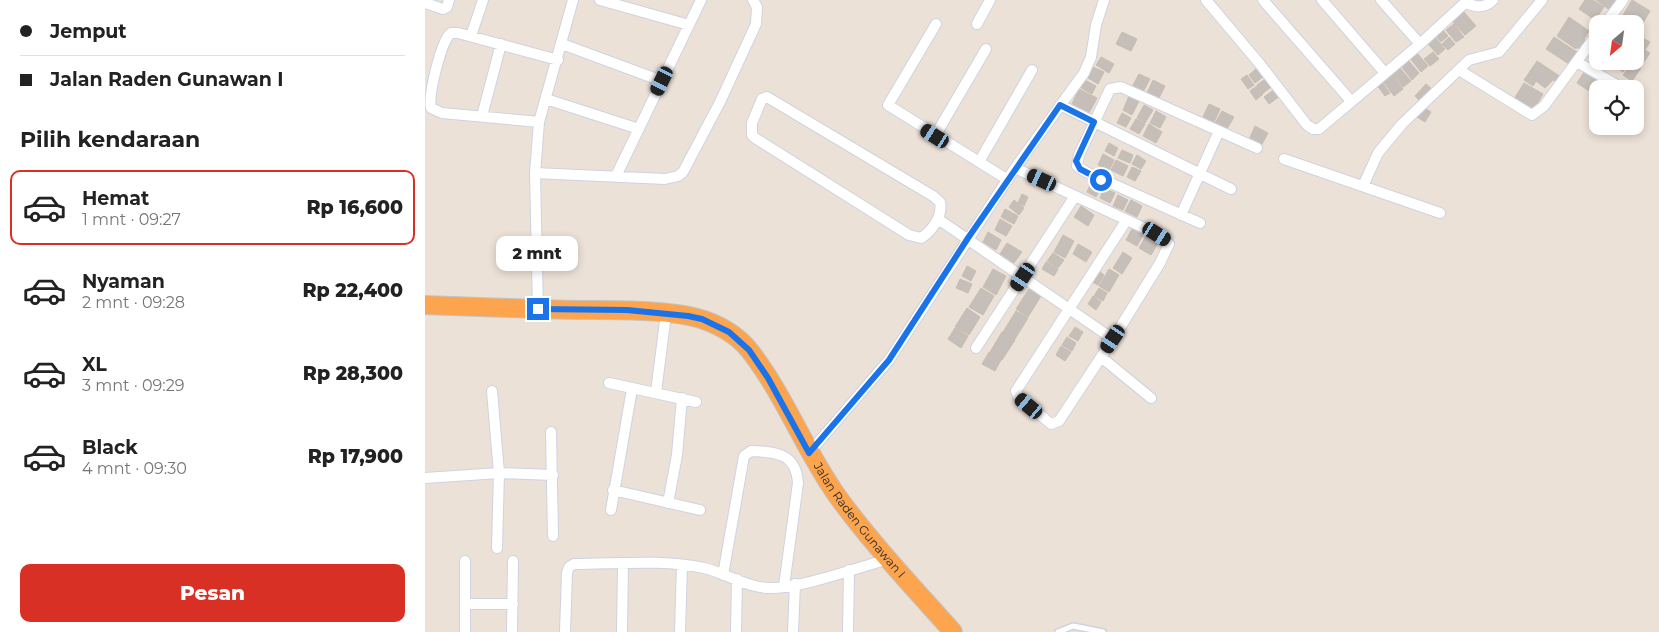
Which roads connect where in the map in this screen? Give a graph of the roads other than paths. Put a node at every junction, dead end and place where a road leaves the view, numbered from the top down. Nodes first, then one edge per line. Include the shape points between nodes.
1 (449, 0) edge
2 (483, 0) edge
3 (573, 0) edge
4 (600, 0) edge
5 (701, 0) edge
6 (753, 0) edge
7 (991, 0) edge
8 (1104, 0) edge
9 (1206, 0) edge
10 (1263, 0) edge
11 (1322, 0) edge
12 (1381, 0) edge
13 (1493, 0) edge
14 (1542, 0) edge
15 (1623, 0) edge
16 (1467, 2) edge
17 (425, 3) edge
18 (1612, 15) edge
19 (936, 24) dead end
20 (977, 24) dead end
21 (689, 25) junction
22 (471, 36) junction
23 (501, 44) junction
24 (562, 44) junction
25 (1420, 44) junction
26 (1589, 45) edge
27 (985, 49) dead end
28 (558, 60) junction
29 (1577, 62) junction
30 (1032, 70) dead end
31 (1459, 70) junction
32 (1385, 73) junction
33 (1608, 80) edge
34 (662, 81) junction
35 (546, 99) junction
36 (1351, 101) junction
37 (1060, 105) junction
38 (482, 116) junction
39 (539, 122) junction
40 (1094, 122) junction
41 (639, 129) junction
42 (1219, 131) junction
43 (935, 136) junction
44 (1257, 148) dead end
45 (1284, 159) dead end
46 (979, 162) junction
47 (1015, 168) junction
48 (535, 173) junction
49 (1200, 173) junction
50 (616, 176) junction
51 (1008, 180) junction
52 (1363, 186) junction
53 (1231, 189) dead end
54 (1075, 196) junction
55 (1440, 213) dead end
56 (1181, 215) junction
57 (937, 219) junction
58 (1126, 221) junction
59 (1200, 223) dead end
60 (968, 238) junction
61 (1023, 277) junction
62 (425, 305) edge
63 (538, 309) junction
64 (1071, 310) junction
65 (666, 314) junction
66 (1113, 339) junction
67 (976, 348) dead end
68 (1101, 357) junction
69 (609, 384) dead end
70 (632, 388) junction
71 (493, 391) dead end
72 (656, 392) junction
73 (682, 398) junction
74 (1151, 398) dead end
75 (696, 402) dead end
76 (551, 432) dead end
77 (809, 453) junction
78 (499, 473) junction
79 (553, 475) junction
80 (425, 478) edge
81 (613, 490) junction
82 (668, 503) junction
83 (611, 510) dead end
84 (700, 510) dead end
85 (553, 536) dead end
86 (497, 548) dead end
87 (889, 559) junction
88 (465, 561) dead end
89 (513, 561) dead end
90 (623, 564) junction
91 (682, 565) junction
92 (849, 570) junction
93 (723, 575) junction
94 (737, 579) junction
95 (795, 584) junction
96 (784, 586) junction
97 (465, 604) junction
98 (513, 604) junction
99 (465, 632) edge
100 (512, 632) edge
101 (565, 632) edge
102 (622, 632) edge
103 (680, 632) edge
104 (736, 632) edge
105 (793, 632) edge
106 (848, 632) edge
107 (953, 632) edge
108 (1058, 632) edge
109 (1103, 632) edge

1 - 17 street via 443,9
2 - 22 street
3 - 24 street
4 - 21 street
5 - 21 street
6 - 50 street via 757,7 756,24 683,172 665,179
7 - 20 street
8 - 37 street via 1088,65
9 - 36 street via 1313,129 1323,127
10 - 36 street
11 - 32 street
12 - 25 street
13 - 16 street via 1476,7
14 - 31 street via 1499,52 1473,58
15 - 18 street
16 - 25 street
19 - 43 street via 889,105
21 - 34 street
22 - 23 street
22 - 38 street via 451,33 446,39 430,102 435,111
23 - 28 street
23 - 38 street
24 - 28 street
24 - 34 street
25 - 32 street
26 - 29 street
27 - 43 street
28 - 35 street
29 - 31 street via 1544,106 1532,116
29 - 33 street
30 - 46 street
31 - 52 street via 1401,124 1378,153
32 - 36 street
34 - 41 street
35 - 39 street
35 - 41 street
37 - 40 street
37 - 47 street
38 - 39 street
39 - 48 street
40 - 42 street via 1108,92 1115,86
40 - 49 street
40 - 56 street via 1076,161 1080,169
41 - 50 street
42 - 44 street
42 - 49 street
43 - 46 street
45 - 52 street
46 - 51 street
47 - 51 street
47 - 54 street
48 - 50 street
48 - 63 street
49 - 53 street
49 - 56 street
51 - 60 street
52 - 55 street
54 - 58 street
54 - 61 street
56 - 59 street
57 - 57 street via 941,206 933,196 767,97 762,99 750,129 755,138 915,238 927,234
57 - 60 street
58 - 64 street
58 - 66 street via 1157,234 1169,244
60 - 61 street
60 - 77 street via 875,377
61 - 64 street
61 - 67 street
62 - 63 highway, Jalan Raden Gunawan I
63 - 65 highway, Jalan Raden Gunawan I
64 - 66 street
64 - 68 street via 1017,394 1051,424 1056,424
65 - 72 street
65 - 77 highway, Jalan Raden Gunawan I via 688,316 715,325 729,332 749,350
66 - 68 street
68 - 74 street
69 - 70 street
70 - 72 street
70 - 81 street
71 - 78 street
72 - 73 street
73 - 75 street
73 - 82 street via 677,455
76 - 79 street
77 - 87 highway, Jalan Raden Gunawan I via 837,496
78 - 79 street
78 - 80 street
78 - 86 street
79 - 85 street
81 - 82 street
81 - 83 street
82 - 84 street
87 - 92 street
87 - 107 highway, Jalan Raden Gunawan I
88 - 97 street
89 - 98 street
90 - 91 street
90 - 101 street via 574,564 569,567
90 - 102 street
91 - 93 street via 705,568
91 - 103 street
92 - 95 street
92 - 106 street
93 - 94 street
93 - 96 street via 744,456 751,451 781,455 789,458 795,466 798,483
94 - 96 street via 763,587
94 - 104 street
95 - 96 street
95 - 105 street
97 - 98 street
97 - 99 street
98 - 100 street
108 - 109 lane via 1073,626

